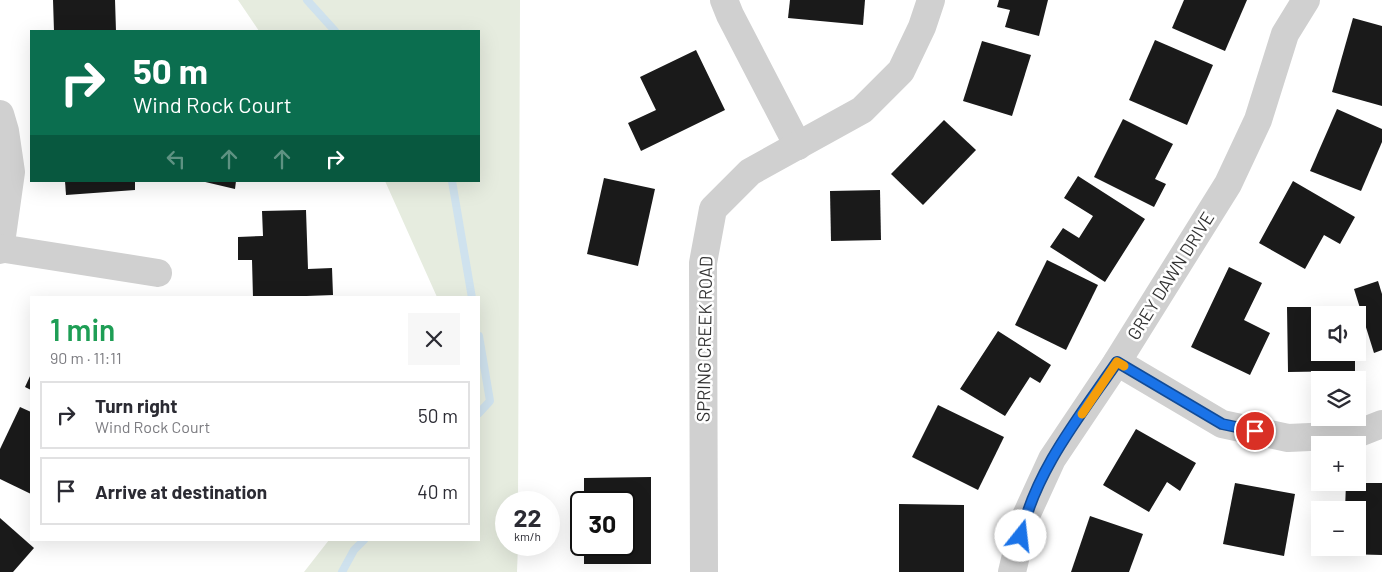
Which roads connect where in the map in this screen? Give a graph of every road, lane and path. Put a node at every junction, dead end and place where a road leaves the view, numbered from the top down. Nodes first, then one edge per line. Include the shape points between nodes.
1 (724, 0) edge
2 (931, 0) edge
3 (1306, 0) edge
4 (0, 114) edge
5 (798, 146) junction
6 (0, 249) edge
7 (158, 273) dead end
8 (1117, 362) junction
9 (1382, 424) edge
10 (704, 572) edge
11 (1012, 572) edge

1 - 5 street
2 - 5 street, SPRING CREEK ROAD via 901,71 862,110
3 - 8 street, GREY DAWN DRIVE via 1286,34 1258,120 1228,184
4 - 6 street via 11,172
5 - 10 street, SPRING CREEK ROAD via 750,172 714,209 703,263
6 - 7 street
8 - 9 street via 1222,424 1288,438 1354,435
8 - 11 street, GREY DAWN DRIVE via 1052,459 1025,518

